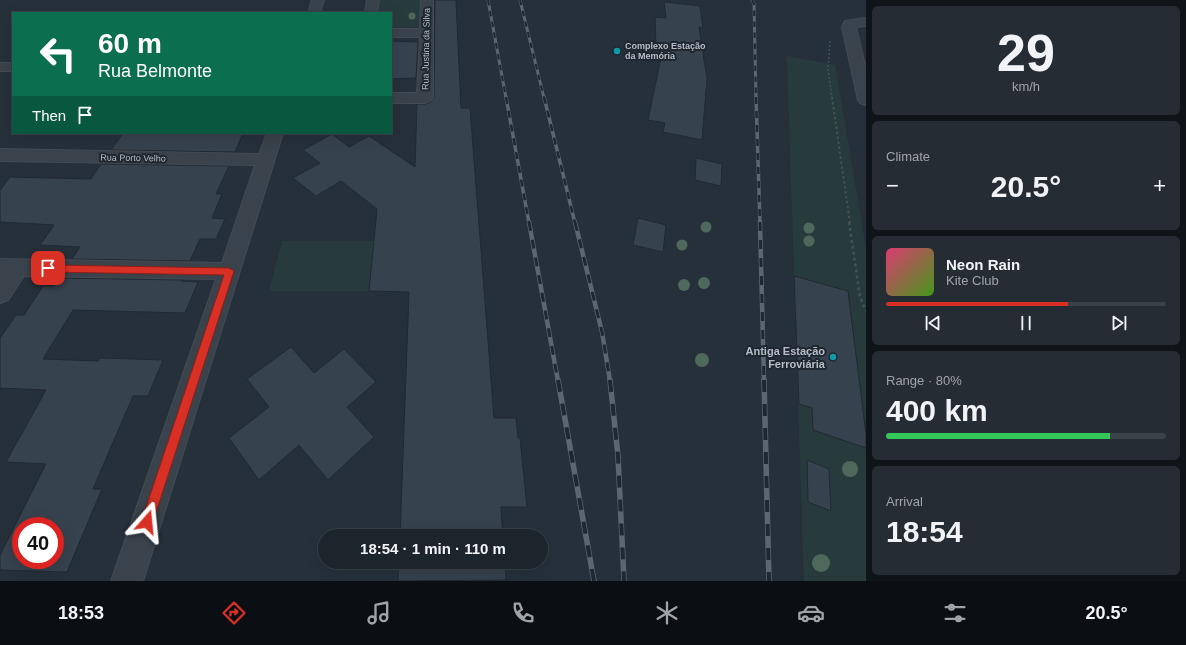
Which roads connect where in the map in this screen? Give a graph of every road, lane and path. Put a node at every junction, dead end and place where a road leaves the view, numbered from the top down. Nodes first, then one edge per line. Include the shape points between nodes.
1 (318, 0) edge
2 (373, 0) edge
3 (427, 0) edge
4 (314, 12) edge
5 (371, 12) edge
6 (866, 22) edge
7 (850, 24) junction
8 (392, 33) edge
9 (426, 33) junction
10 (0, 67) edge
11 (12, 67) edge
12 (392, 98) edge
13 (866, 100) edge
14 (275, 134) edge
15 (0, 155) edge
16 (266, 160) junction
17 (9, 267) edge
18 (229, 271) junction
19 (0, 294) edge
20 (866, 311) edge
21 (127, 581) edge

1 - 4 street
2 - 5 street
3 - 9 street, Rua Justina da Silva
6 - 7 street
7 - 13 street
7 - 20 path via 830,26 828,69 860,297
8 - 9 street
9 - 12 street, Rua Justina da Silva via 425,98
10 - 11 street
14 - 16 street
15 - 16 street, Rua Porto Velho
16 - 18 street
17 - 18 street
17 - 19 street
18 - 21 street

